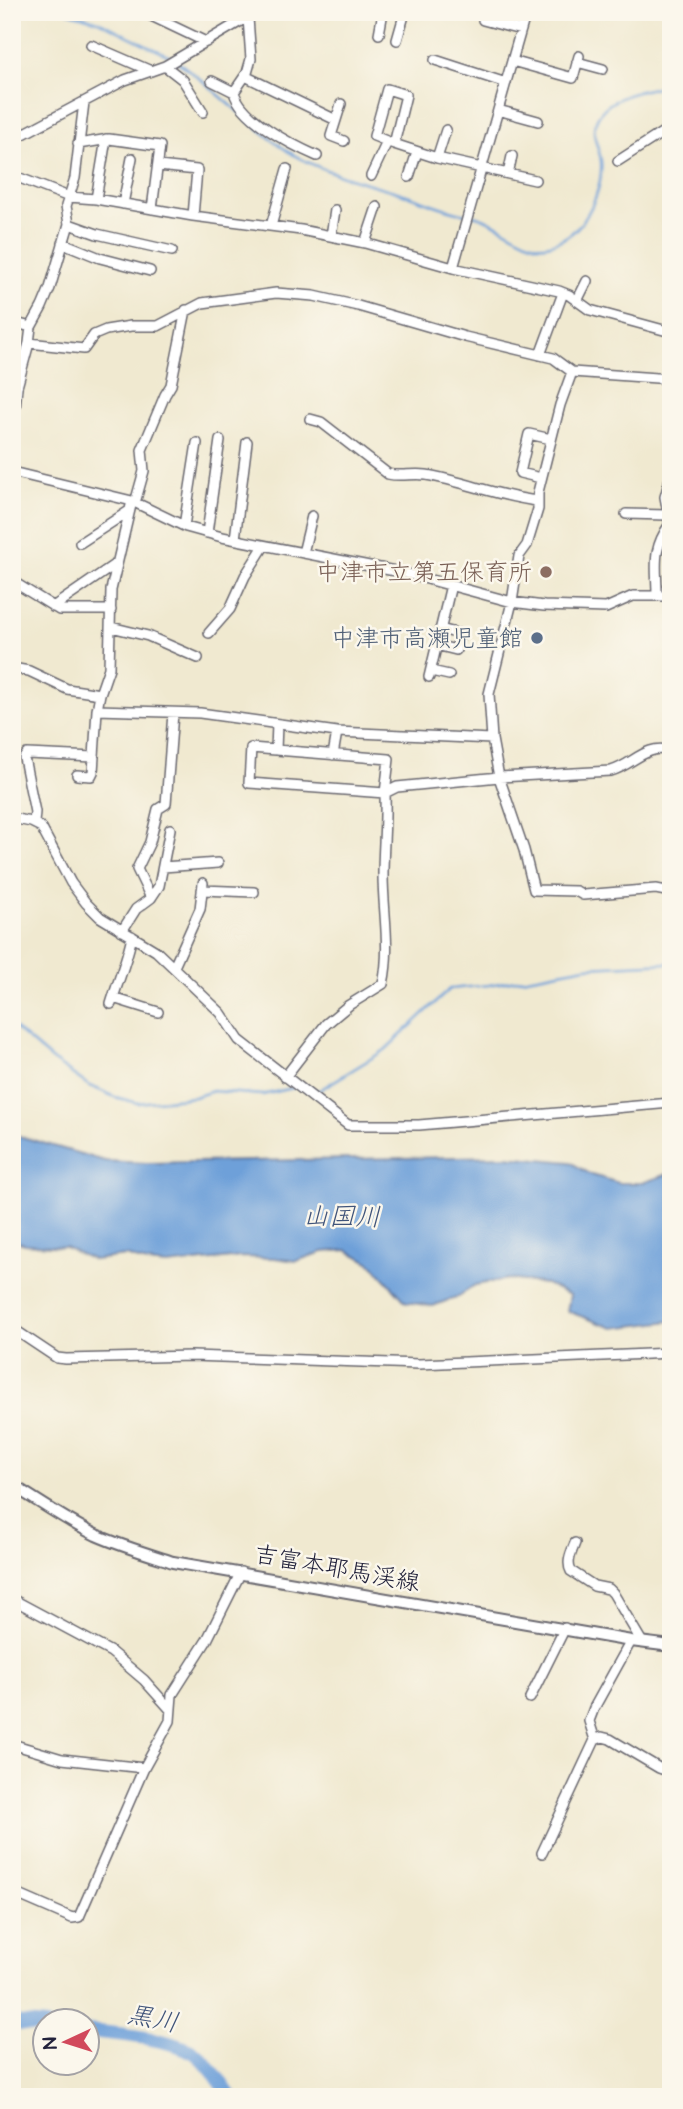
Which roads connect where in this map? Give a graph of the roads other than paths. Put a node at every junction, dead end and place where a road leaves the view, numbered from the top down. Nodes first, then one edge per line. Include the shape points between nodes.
1 (143, 12) edge
2 (383, 12) edge
3 (405, 12) edge
4 (526, 12) edge
5 (251, 14) edge
6 (483, 20) dead end
7 (521, 30) junction
8 (379, 34) dead end
9 (397, 40) dead end
10 (206, 42) junction
11 (91, 45) dead end
12 (435, 60) dead end
13 (512, 61) junction
14 (165, 66) junction
15 (603, 69) dead end
16 (151, 71) junction
17 (245, 76) junction
18 (212, 81) dead end
19 (506, 83) junction
20 (234, 92) junction
21 (84, 102) junction
22 (341, 104) dead end
23 (498, 110) junction
24 (203, 112) dead end
25 (336, 120) junction
26 (538, 121) dead end
27 (671, 127) edge
28 (446, 130) dead end
29 (106, 139) junction
30 (12, 140) edge
31 (344, 141) dead end
32 (391, 143) junction
33 (78, 144) junction
34 (417, 152) junction
35 (317, 156) dead end
36 (512, 156) dead end
37 (132, 158) dead end
38 (438, 159) junction
39 (618, 161) dead end
40 (158, 166) junction
41 (482, 168) junction
42 (287, 169) dead end
43 (508, 174) junction
44 (12, 175) edge
45 (371, 176) dead end
46 (409, 177) dead end
47 (535, 180) dead end
48 (69, 197) junction
49 (96, 199) junction
50 (123, 204) junction
51 (377, 207) dead end
52 (152, 209) junction
53 (335, 210) dead end
54 (194, 216) junction
55 (69, 224) junction
56 (271, 226) junction
57 (331, 236) junction
58 (63, 243) junction
59 (365, 243) junction
60 (172, 251) dead end
61 (453, 268) junction
62 (150, 271) dead end
63 (587, 281) dead end
64 (563, 293) junction
65 (577, 301) junction
66 (187, 310) junction
67 (12, 322) edge
68 (31, 327) junction
69 (671, 332) edge
70 (29, 343) junction
71 (540, 355) junction
72 (572, 372) junction
73 (671, 379) edge
74 (14, 398) edge
75 (310, 419) dead end
76 (551, 439) junction
77 (220, 440) dead end
78 (247, 442) dead end
79 (12, 443) edge
80 (198, 443) dead end
81 (13, 474) edge
82 (671, 475) edge
83 (541, 478) junction
84 (538, 501) junction
85 (134, 502) junction
86 (129, 511) junction
87 (626, 514) dead end
88 (667, 515) junction
89 (312, 516) dead end
90 (184, 526) junction
91 (669, 526) edge
92 (207, 533) junction
93 (235, 539) junction
94 (80, 543) dead end
95 (264, 546) junction
96 (303, 553) junction
97 (117, 563) junction
98 (12, 581) edge
99 (451, 585) junction
100 (657, 596) junction
101 (671, 596) edge
102 (512, 602) junction
103 (54, 607) junction
104 (111, 610) junction
105 (111, 627) junction
106 (440, 629) junction
107 (209, 634) dead end
108 (436, 645) junction
109 (198, 658) dead end
110 (12, 668) edge
111 (449, 675) dead end
112 (100, 694) junction
113 (97, 709) junction
114 (173, 713) junction
115 (277, 724) junction
116 (337, 732) junction
117 (492, 739) junction
118 (276, 750) junction
119 (671, 751) edge
120 (333, 755) junction
121 (94, 757) junction
122 (77, 775) dead end
123 (499, 777) junction
124 (385, 793) junction
125 (12, 818) edge
126 (34, 823) junction
127 (170, 830) dead end
128 (218, 863) dead end
129 (163, 867) junction
130 (254, 892) dead end
131 (671, 892) edge
132 (151, 898) junction
133 (122, 931) junction
134 (132, 936) junction
135 (174, 967) junction
136 (158, 1012) dead end
137 (285, 1077) junction
138 (671, 1103) edge
139 (12, 1328) edge
140 (671, 1353) edge
141 (12, 1485) edge
142 (575, 1543) dead end
143 (241, 1573) junction
144 (12, 1599) edge
145 (565, 1628) junction
146 (637, 1642) junction
147 (671, 1646) edge
148 (530, 1698) dead end
149 (170, 1709) junction
150 (595, 1740) junction
151 (12, 1744) edge
152 (671, 1756) edge
153 (144, 1768) junction
154 (668, 1771) edge
155 (542, 1853) dead end
156 (12, 1892) edge

1 - 10 street
2 - 8 street
3 - 9 street
4 - 7 street
5 - 10 street
5 - 17 street via 251,59
6 - 7 street
7 - 13 street
10 - 14 street
11 - 16 street
12 - 19 street
13 - 15 street via 573,78 578,59
13 - 19 street
14 - 16 street
14 - 24 street via 183,80
16 - 21 street
17 - 20 street
17 - 25 street
18 - 20 street
19 - 23 street
20 - 35 street via 258,122
21 - 30 street
21 - 33 street
22 - 25 street
23 - 26 street
23 - 41 street
25 - 31 street via 331,136
27 - 39 street
28 - 38 street
29 - 33 street
29 - 40 street via 160,146
29 - 49 street
32 - 32 street via 374,136 387,89 406,95
32 - 34 street
32 - 45 street
33 - 48 street
34 - 38 street
34 - 46 street
36 - 43 street
37 - 50 street
38 - 41 street
40 - 52 street
40 - 54 street via 197,170
41 - 43 street
41 - 61 street
42 - 56 street
43 - 47 street
44 - 48 street
48 - 49 street
48 - 55 street
49 - 50 street
50 - 52 street
51 - 59 street
52 - 54 street
53 - 57 street
54 - 56 street
55 - 58 street
55 - 60 street
56 - 57 street
57 - 59 street
58 - 62 street
58 - 68 street via 50,288
59 - 61 street
61 - 64 street
63 - 65 street
64 - 65 street
64 - 71 street
65 - 69 street via 590,310
66 - 70 street via 158,326 106,330 94,335 84,349
66 - 71 street via 244,296 314,296
66 - 85 street via 171,385 142,450 144,471
67 - 68 street
68 - 70 street
70 - 74 street
71 - 72 street
72 - 73 street
72 - 76 street
74 - 79 street
75 - 84 street via 321,422 388,474 424,475
76 - 83 street
76 - 83 street via 529,434 520,473
77 - 92 street
78 - 93 street
80 - 90 street
81 - 85 street
82 - 88 street via 664,496
83 - 84 street
84 - 102 street via 527,545 519,556
85 - 86 street
85 - 90 street
86 - 94 street
86 - 97 street
87 - 88 street
88 - 91 street
89 - 96 street
90 - 92 street
91 - 100 street via 656,550
92 - 93 street
93 - 95 street
95 - 96 street
95 - 107 street via 230,609
96 - 99 street
97 - 103 street
97 - 104 street
98 - 103 street
99 - 102 street
99 - 106 street
100 - 101 street
100 - 102 street via 633,596 606,608
102 - 117 street via 489,694
103 - 104 street
104 - 105 street
105 - 109 street via 148,636
105 - 112 street via 109,668
106 - 108 street
106 - 108 street via 460,634 456,650
108 - 111 street via 430,674
110 - 112 street via 67,689
112 - 113 street
113 - 114 street
113 - 121 street
114 - 115 street
114 - 132 street via 166,804 159,809 137,869
115 - 116 street
115 - 118 street
116 - 117 street
116 - 120 street
117 - 123 street
118 - 120 street
118 - 124 street via 251,748 249,783
119 - 123 street via 652,750 611,771
120 - 124 street via 389,759
121 - 122 street via 91,776
121 - 126 street via 27,754
123 - 124 street via 397,787
123 - 131 street via 534,890 583,895 656,889
124 - 137 street via 383,984 326,1024
125 - 126 street
126 - 133 street via 86,903
127 - 129 street
128 - 129 street
129 - 132 street
130 - 135 street via 202,886 200,909
132 - 133 street via 136,909
133 - 134 street
134 - 135 street
134 - 136 street via 112,1001
135 - 137 street via 221,1013 239,1040
137 - 138 street via 348,1125 363,1127
139 - 140 street via 66,1359 192,1356 419,1364
141 - 143 main road, 吉富本耶馬渓線 via 110,1540 173,1562
142 - 146 street via 569,1567 594,1586 613,1593
143 - 145 main road, 吉富本耶馬渓線
143 - 149 street via 172,1695
144 - 149 street via 111,1652 144,1679
145 - 146 main road, 吉富本耶馬渓線
145 - 148 street
146 - 147 main road, 吉富本耶馬渓線
146 - 150 street via 594,1708 589,1721
149 - 153 street via 170,1721
150 - 154 street via 610,1739
150 - 155 street
151 - 153 street via 62,1759
152 - 154 street
153 - 156 street via 79,1917

